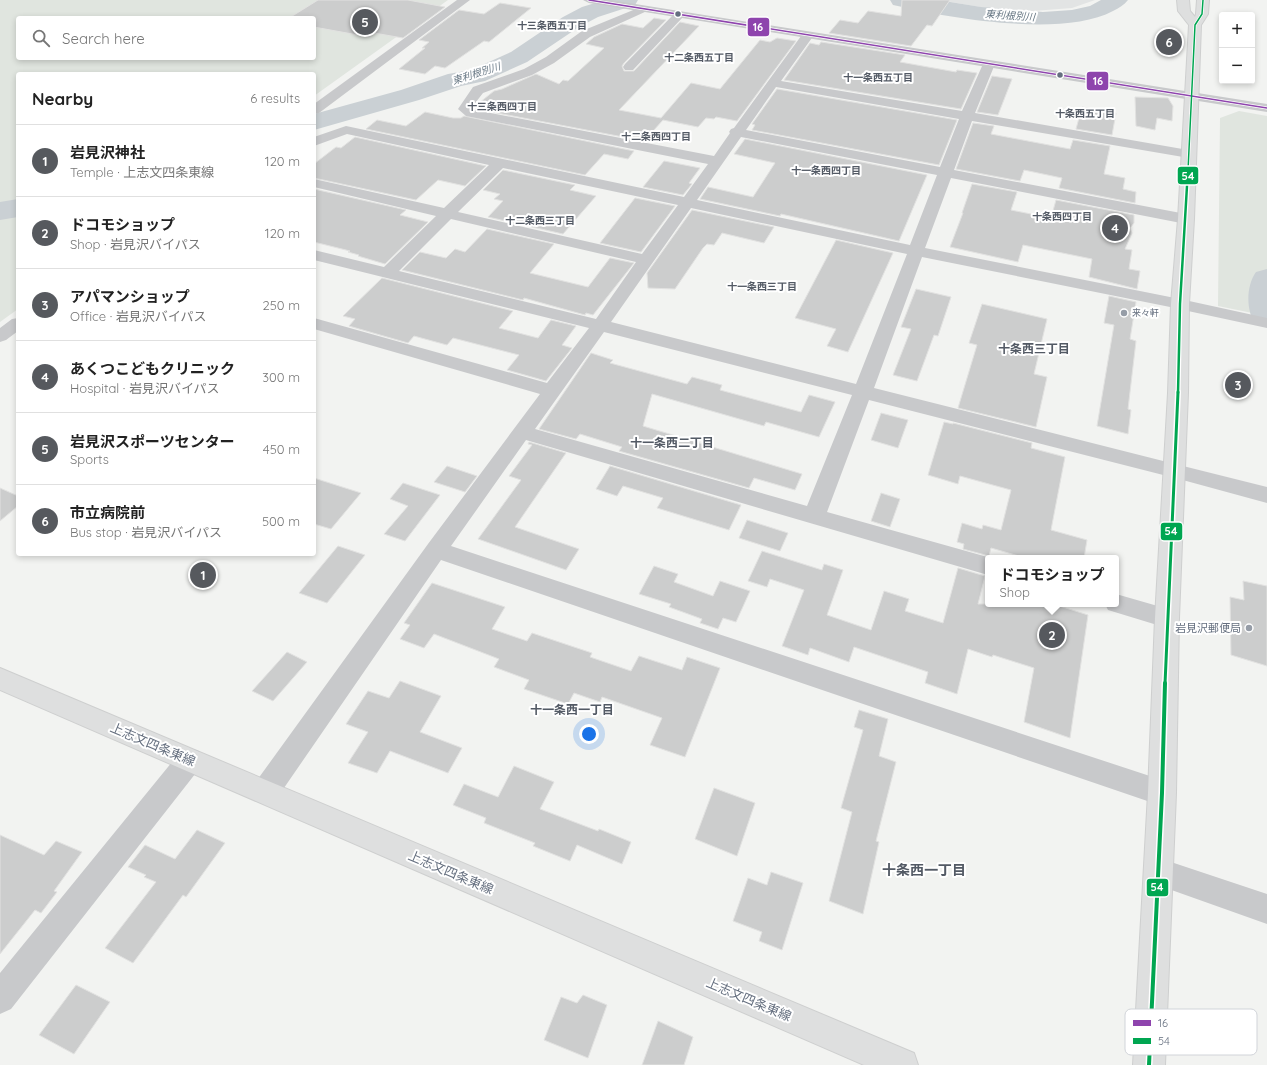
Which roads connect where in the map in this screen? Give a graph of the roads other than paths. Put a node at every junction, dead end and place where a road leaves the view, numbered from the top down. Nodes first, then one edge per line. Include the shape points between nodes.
1 (464, 0) edge
2 (590, 0) edge
3 (1183, 0) edge
4 (1203, 0) edge
5 (640, 8) junction
6 (679, 15) junction
7 (1195, 25) junction
8 (808, 35) junction
9 (989, 64) junction
10 (629, 67) dead end
11 (773, 83) junction
12 (1191, 97) junction
13 (318, 107) edge
14 (1267, 108) edge
15 (967, 116) junction
16 (736, 132) junction
17 (316, 141) edge
18 (1189, 154) junction
19 (716, 161) junction
20 (499, 163) junction
21 (946, 172) junction
22 (316, 183) edge
23 (687, 202) junction
24 (448, 214) junction
25 (1186, 219) junction
26 (915, 251) junction
27 (316, 255) edge
28 (647, 260) junction
29 (387, 273) junction
30 (1180, 304) junction
31 (1267, 323) edge
32 (16, 324) edge
33 (316, 324) edge
34 (600, 325) junction
35 (0, 336) edge
36 (552, 390) junction
37 (863, 391) junction
38 (522, 432) junction
39 (1175, 471) junction
40 (1267, 495) edge
41 (814, 516) junction
42 (436, 550) junction
43 (985, 565) edge
44 (1119, 604) edge
45 (1167, 618) junction
46 (0, 679) edge
47 (190, 760) junction
48 (265, 792) junction
49 (1162, 793) junction
50 (1159, 872) junction
51 (1267, 909) edge
52 (0, 998) edge
53 (1152, 1009) edge
54 (1150, 1055) edge
55 (902, 1065) edge
56 (1149, 1065) edge

1 - 13 street
2 - 5 street
3 - 7 main road via 1184,11
4 - 7 main road via 1202,14
5 - 6 street
5 - 19 street via 586,34 539,66 517,77 478,90 465,109 471,113
6 - 8 street
6 - 10 street
7 - 12 main road
8 - 9 street
8 - 11 street
9 - 12 street
9 - 15 street
11 - 15 street
11 - 16 street
12 - 14 street
12 - 18 main road
15 - 18 street
15 - 21 street
16 - 19 street
16 - 21 street
17 - 20 street via 346,130
18 - 25 main road
19 - 23 street
20 - 23 street
20 - 24 street
21 - 25 street
21 - 26 street
22 - 24 street
23 - 26 street
23 - 28 street
24 - 28 street
24 - 29 street
25 - 30 main road
26 - 30 street
26 - 37 street
27 - 29 street
28 - 34 street
29 - 34 street
30 - 31 street
30 - 39 main road
32 - 35 street
33 - 36 street
34 - 36 street
34 - 37 street
36 - 38 street
37 - 39 street
37 - 41 street
38 - 41 street
38 - 42 street
39 - 40 street
39 - 45 main road
41 - 43 street
42 - 48 street
42 - 49 street
44 - 45 street
45 - 49 main road
46 - 47 main road, 上志文四条東線
47 - 48 main road, 上志文四条東線
47 - 52 street
48 - 55 main road, 上志文四条東線
49 - 50 main road
50 - 51 street
50 - 53 main road
54 - 56 main road

